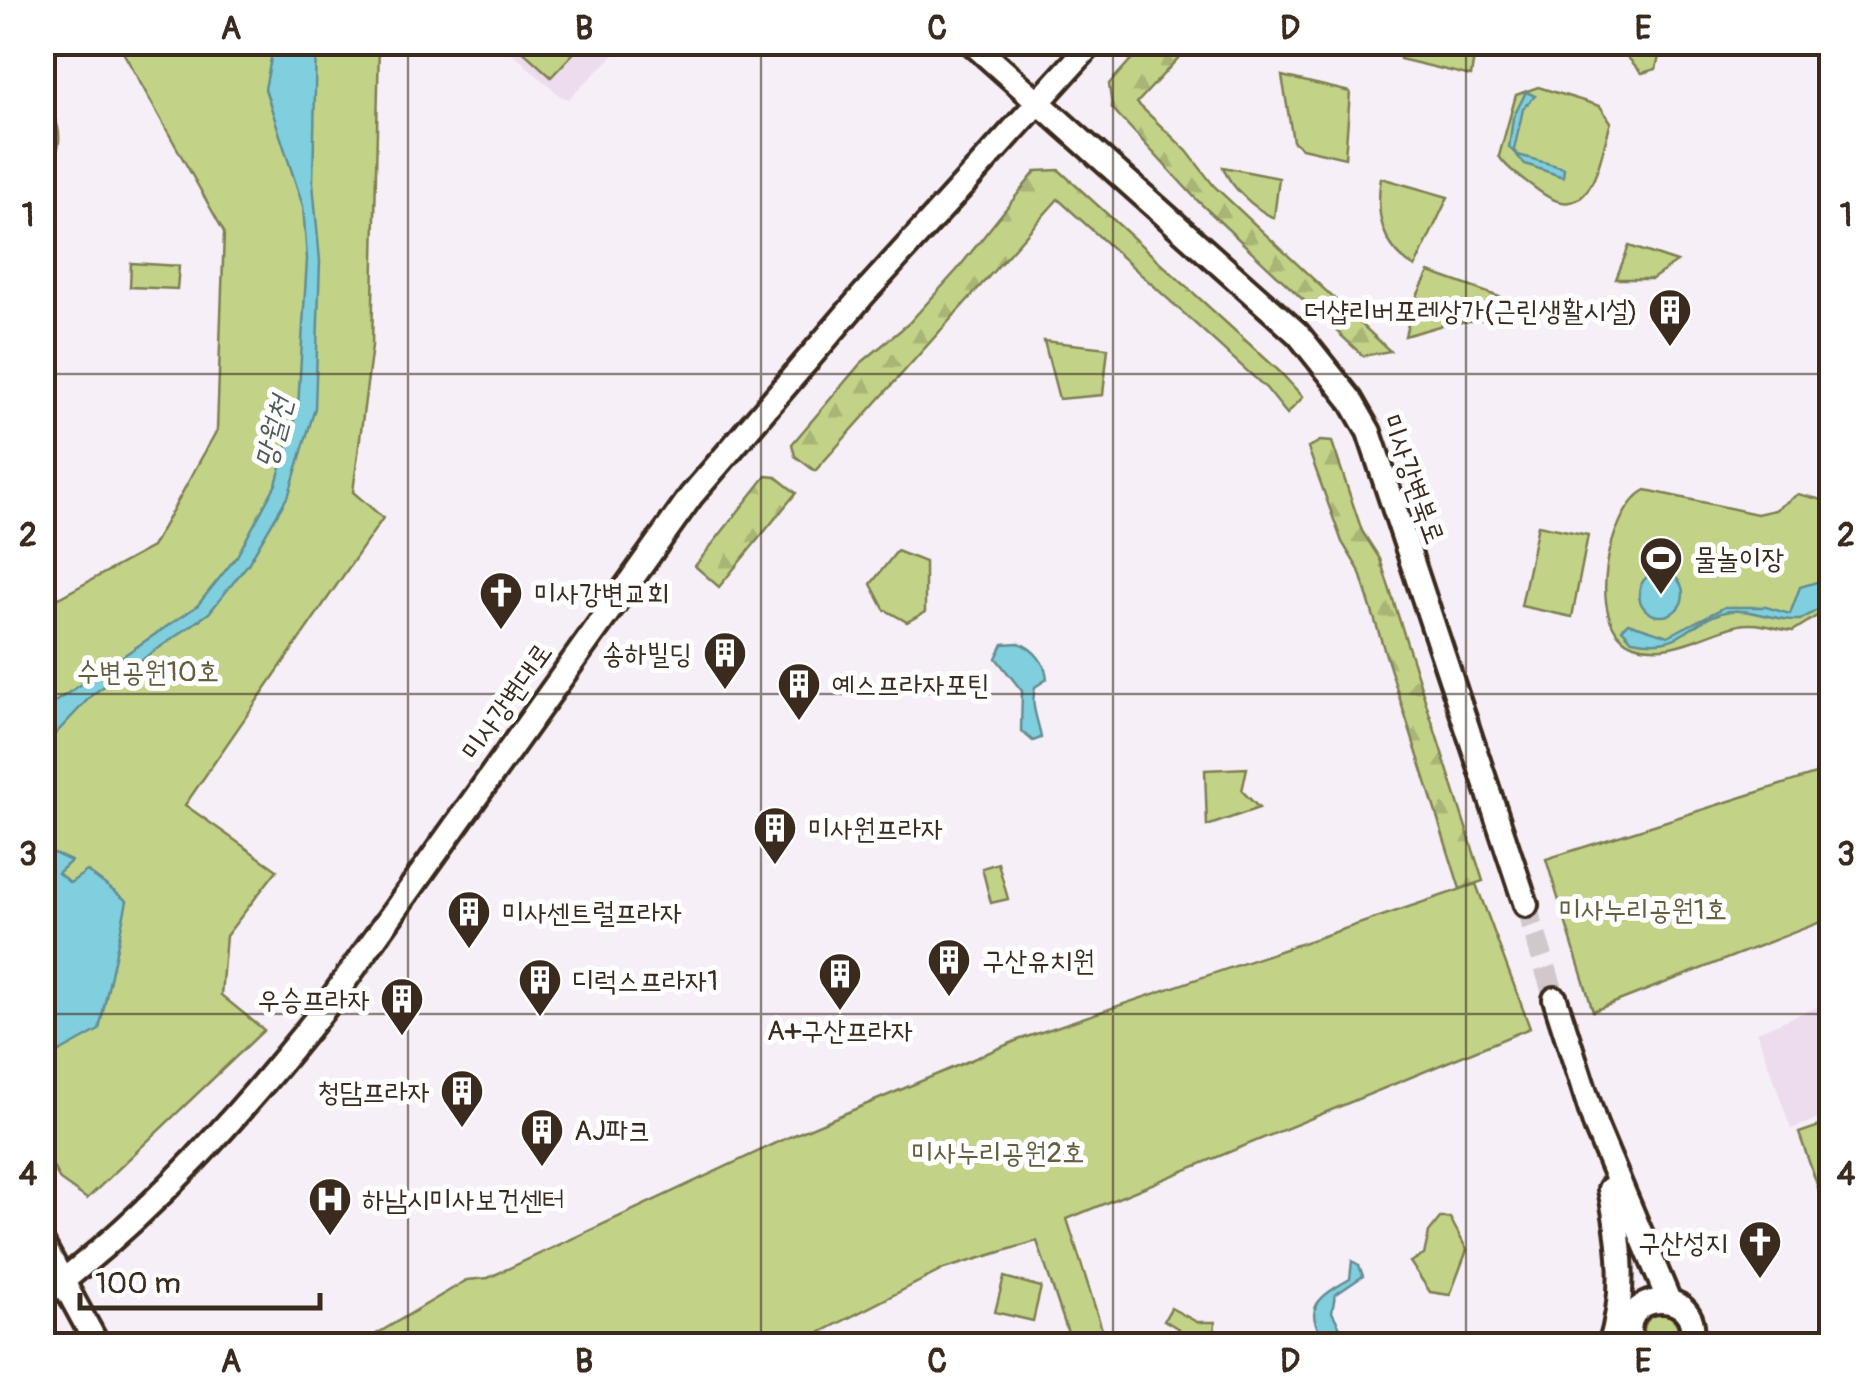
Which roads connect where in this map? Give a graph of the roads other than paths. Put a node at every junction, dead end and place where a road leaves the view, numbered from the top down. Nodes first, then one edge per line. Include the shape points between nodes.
1 (971, 42) edge
2 (1093, 42) edge
3 (1038, 103) junction
4 (1526, 905) tunnel mouth
5 (1554, 999) tunnel mouth
6 (1596, 1127) junction
7 (1621, 1189) junction
8 (42, 1243) edge
9 (64, 1281) junction
10 (42, 1297) edge
11 (1668, 1301) junction
12 (1639, 1308) junction
13 (1691, 1320) junction
14 (1625, 1344) edge
15 (98, 1346) edge
16 (1689, 1346) edge
17 (1712, 1346) edge

1 - 3 main road, 미사강변북로
2 - 3 main road, 미사강변대로
3 - 4 main road, 미사강변북로 via 1298,334 1358,410
3 - 9 main road, 미사강변대로 via 691,496 266,1083 144,1213
5 - 6 main road
6 - 7 main road
6 - 14 main road via 1621,1253 1617,1320
7 - 11 main road
7 - 12 main road
8 - 9 main road
9 - 10 main road, 미사강변대로
9 - 15 main road
11 - 12 main road
11 - 13 main road
12 - 14 main road
13 - 16 main road
13 - 17 main road

